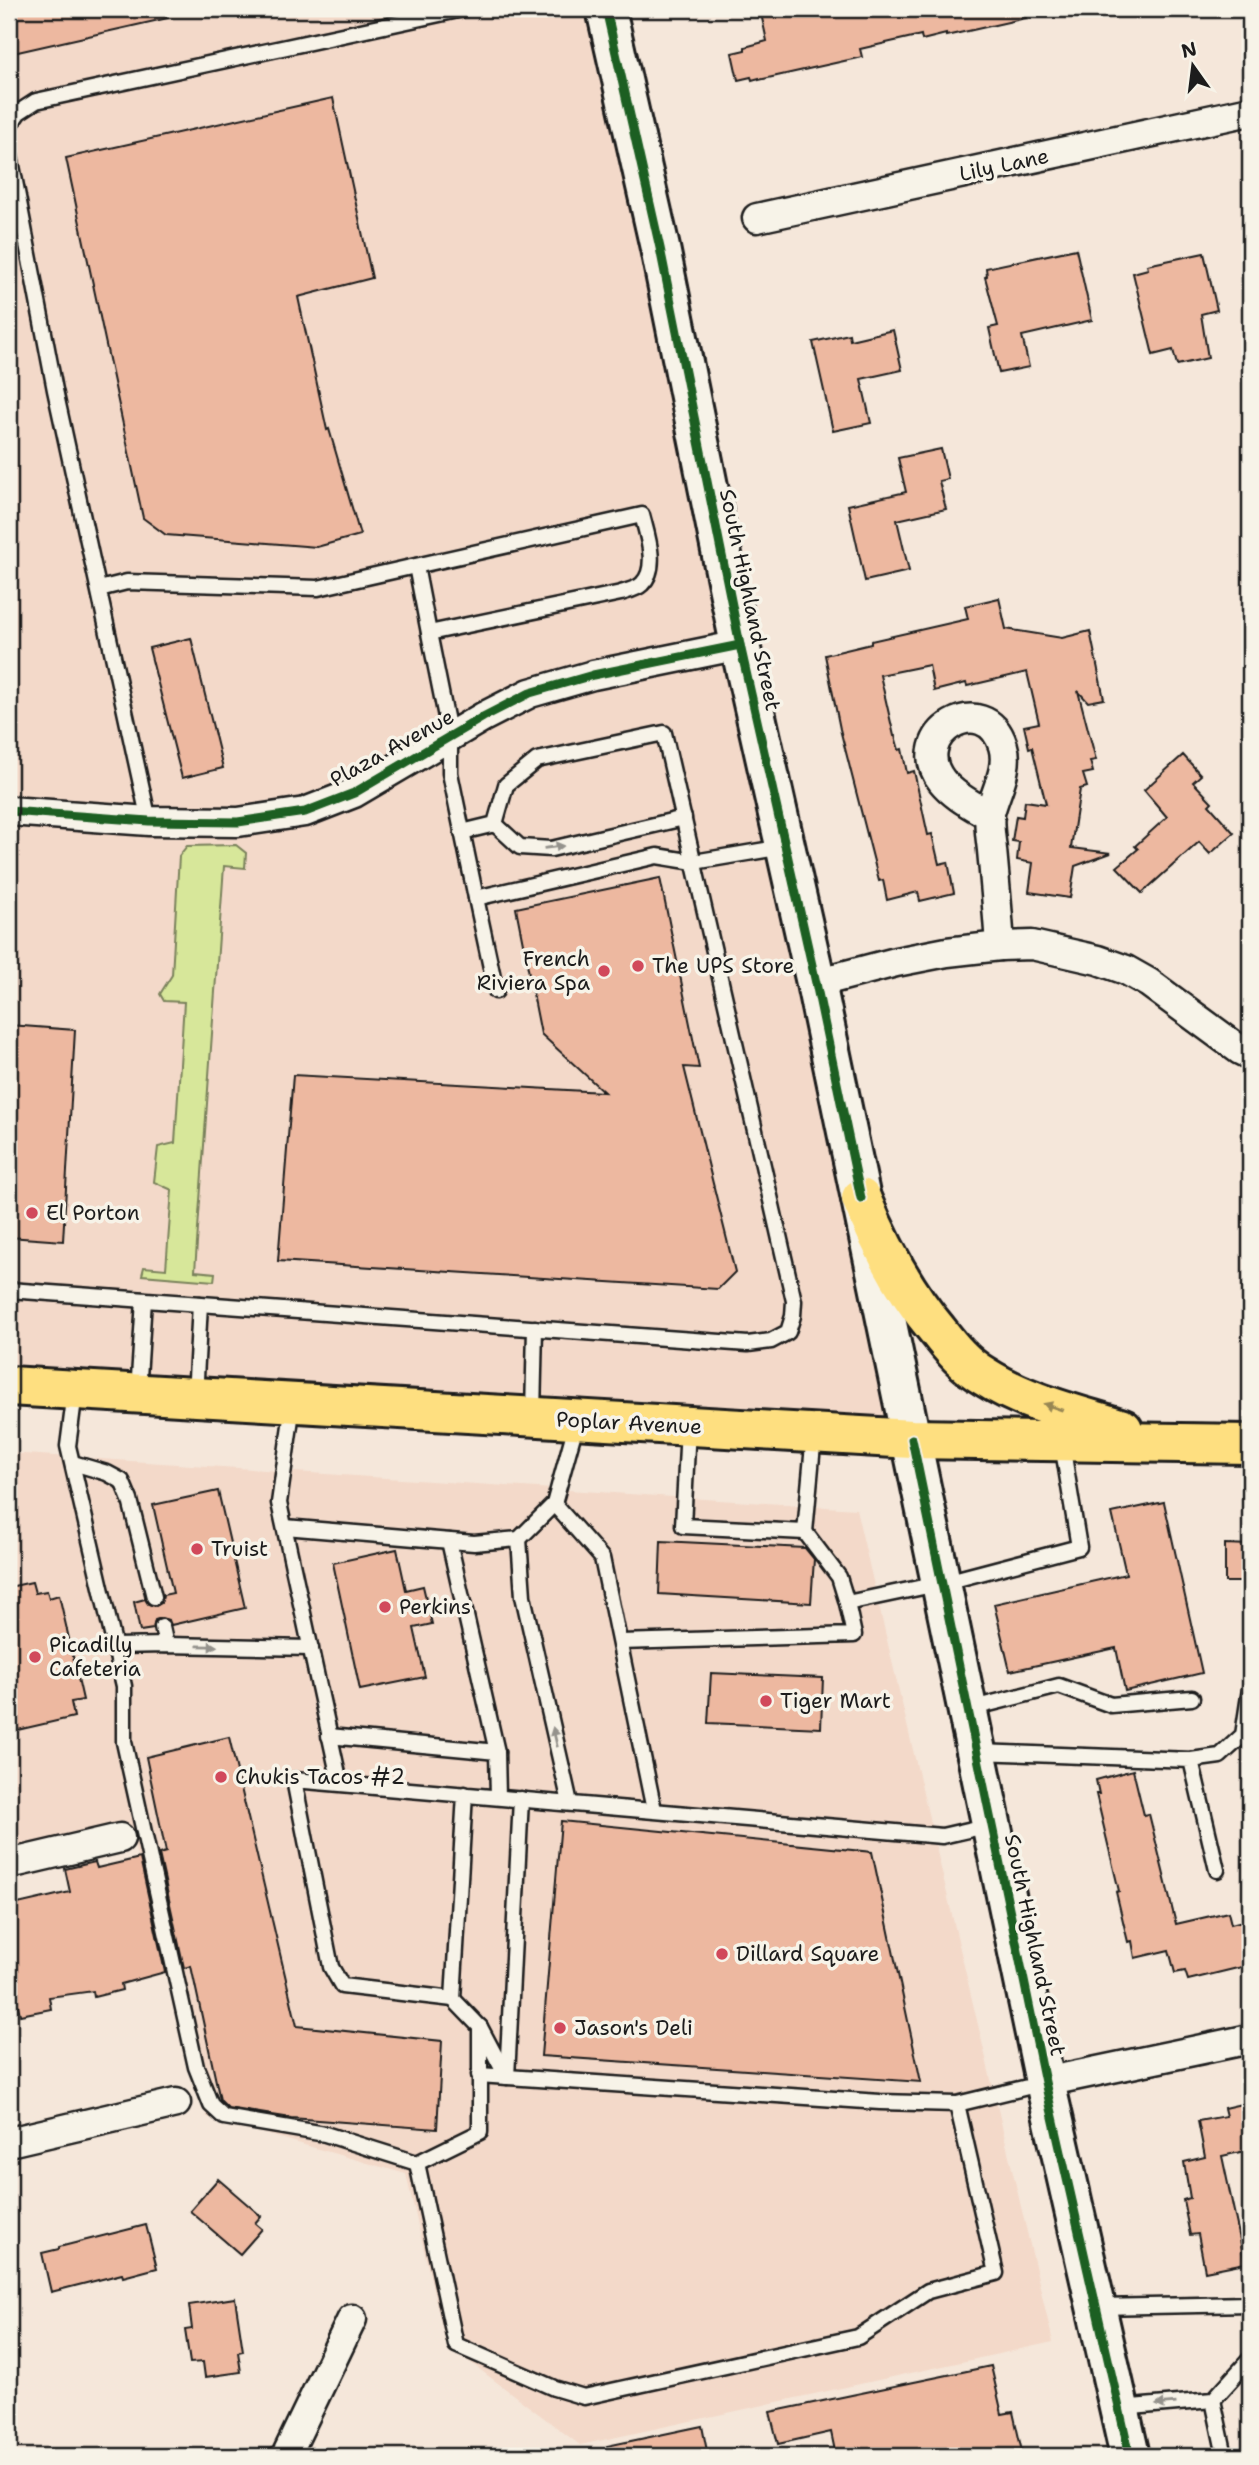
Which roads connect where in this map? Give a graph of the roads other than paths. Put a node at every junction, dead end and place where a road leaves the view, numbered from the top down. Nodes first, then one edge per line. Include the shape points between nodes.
1 (463, 9) edge
2 (606, 9) edge
3 (1250, 111) edge
4 (9, 126) edge
5 (9, 150) edge
6 (757, 218) dead end
7 (416, 566) junction
8 (99, 589) junction
9 (429, 634) junction
10 (740, 645) junction
11 (450, 737) junction
12 (9, 811) edge
13 (989, 816) dead end
14 (684, 818) junction
15 (149, 821) junction
16 (495, 824) junction
17 (462, 832) junction
18 (785, 846) junction
19 (694, 862) junction
20 (476, 898) junction
21 (1000, 946) junction
22 (816, 983) junction
23 (496, 991) dead end
24 (1250, 1055) edge
25 (861, 1198) junction
26 (9, 1290) edge
27 (144, 1300) junction
28 (200, 1304) junction
29 (536, 1328) junction
30 (9, 1385) edge
31 (75, 1390) junction
32 (138, 1393) junction
33 (195, 1397) junction
34 (293, 1403) junction
35 (533, 1417) junction
36 (577, 1419) junction
37 (688, 1426) junction
38 (814, 1434) junction
39 (912, 1439) junction
40 (1061, 1441) junction
41 (1165, 1443) junction
42 (1250, 1444) edge
43 (73, 1462) junction
44 (554, 1504) junction
45 (285, 1527) junction
46 (805, 1532) junction
47 (519, 1539) junction
48 (449, 1541) junction
49 (942, 1583) junction
50 (155, 1597) dead end
51 (846, 1603) junction
52 (162, 1627) dead end
53 (620, 1642) junction
54 (166, 1645) junction
55 (115, 1646) junction
56 (311, 1648) junction
57 (1250, 1689) edge
58 (1192, 1698) dead end
59 (968, 1709) junction
60 (329, 1736) junction
61 (497, 1752) junction
62 (977, 1752) junction
63 (1191, 1760) junction
64 (340, 1783) junction
65 (465, 1794) junction
66 (498, 1797) junction
67 (521, 1799) junction
68 (570, 1803) junction
69 (654, 1811) junction
70 (992, 1825) junction
71 (120, 1838) dead end
72 (9, 1864) edge
73 (1217, 1870) dead end
74 (453, 1999) junction
75 (480, 2027) junction
76 (1250, 2039) edge
77 (480, 2076) junction
78 (507, 2077) junction
79 (1045, 2082) junction
80 (176, 2103) dead end
81 (957, 2104) junction
82 (9, 2142) edge
83 (417, 2163) junction
84 (1250, 2304) edge
85 (1096, 2307) junction
86 (352, 2319) dead end
87 (1250, 2359) edge
88 (1213, 2400) junction
89 (1119, 2408) junction
90 (286, 2456) edge
91 (1130, 2456) edge
92 (1225, 2456) edge

1 - 4 lane via 36,101
2 - 10 main road, South Highland Street via 660,248
3 - 6 street, Lily Lane
5 - 8 lane
7 - 8 lane via 318,588 127,582
7 - 9 lane
7 - 9 lane via 642,514 650,550 650,572 641,586
8 - 15 lane
9 - 11 lane
10 - 11 street, Plaza Avenue via 593,675 530,693
10 - 18 main road, South Highland Street
11 - 15 street, Plaza Avenue via 354,793 305,812 237,822
11 - 17 lane via 450,773
12 - 15 street, Plaza Avenue
13 - 21 street
16 -> 14 lane via 520,847 551,849
14 - 16 lane via 664,733 537,760 506,785
14 - 19 lane
16 - 17 lane
17 - 20 lane
18 - 19 lane
18 - 22 main road, South Highland Street
19 - 20 lane via 657,856
19 - 29 lane via 794,1301 788,1332 748,1344
20 - 23 lane
21 - 22 street via 896,962
21 - 24 street via 1032,945 1126,970
22 - 25 main road, South Highland Street
25 - 39 main road, South Highland Street
41 -> 25 main road via 1051,1407 1002,1386 970,1365 916,1306
26 - 27 lane
27 - 28 lane
27 - 32 lane
28 - 29 lane
28 - 33 lane
29 - 35 lane
30 - 31 main road, Poplar Avenue
31 - 32 main road, Poplar Avenue
31 - 43 lane via 68,1446
32 - 33 main road, Poplar Avenue
33 - 34 main road, Poplar Avenue
34 - 35 main road, Poplar Avenue
34 - 45 lane via 279,1503
35 - 36 main road, Poplar Avenue
36 - 37 main road, Poplar Avenue
36 - 44 lane
37 - 38 main road, Poplar Avenue
37 - 46 lane via 683,1525
38 - 39 main road, Poplar Avenue
38 - 46 lane
39 - 40 main road, Poplar Avenue
39 - 49 main road, South Highland Street
40 - 41 main road, Poplar Avenue
40 - 49 lane via 1079,1547
41 - 42 main road, Poplar Avenue
43 - 50 lane via 122,1481
43 - 55 lane
44 - 47 lane
44 - 53 lane via 602,1558
45 - 48 lane
45 - 56 lane
46 - 51 lane via 839,1577
47 - 48 lane
68 -> 47 lane via 523,1596
48 - 61 lane
49 - 51 lane
49 - 59 main road, South Highland Street
51 - 53 lane via 853,1635
52 - 54 lane
53 - 69 lane
54 - 55 lane
54 -> 56 lane
55 - 83 lane via 124,1686 124,1742 196,2067 211,2105 224,2117 325,2133
56 - 60 lane
57 - 63 lane via 1243,1735 1220,1756
58 - 59 lane via 1111,1705 1059,1686
59 - 62 main road, South Highland Street
60 - 61 lane
60 - 64 lane
61 - 66 lane
62 - 63 lane
62 - 70 main road, South Highland Street
63 - 73 lane
64 - 65 lane
64 - 74 lane via 294,1780 331,1967 342,1986
65 - 66 lane
65 - 74 lane
66 - 67 lane
67 - 68 lane
67 - 78 lane
68 - 69 lane
69 - 70 lane via 942,1836
70 - 79 main road, South Highland Street
71 - 72 street
74 - 75 lane
75 - 77 lane
75 - 78 lane
76 - 79 street
77 - 78 lane
77 - 83 lane via 480,2132
78 - 81 lane
79 - 81 lane
79 - 85 main road, South Highland Street
80 - 82 street
81 - 83 lane via 996,2273 928,2291 858,2337 584,2397 456,2345
84 - 85 lane
85 - 89 main road, South Highland Street
86 - 90 street
87 - 88 lane
88 -> 89 lane
88 - 92 lane
89 - 91 main road, South Highland Street

